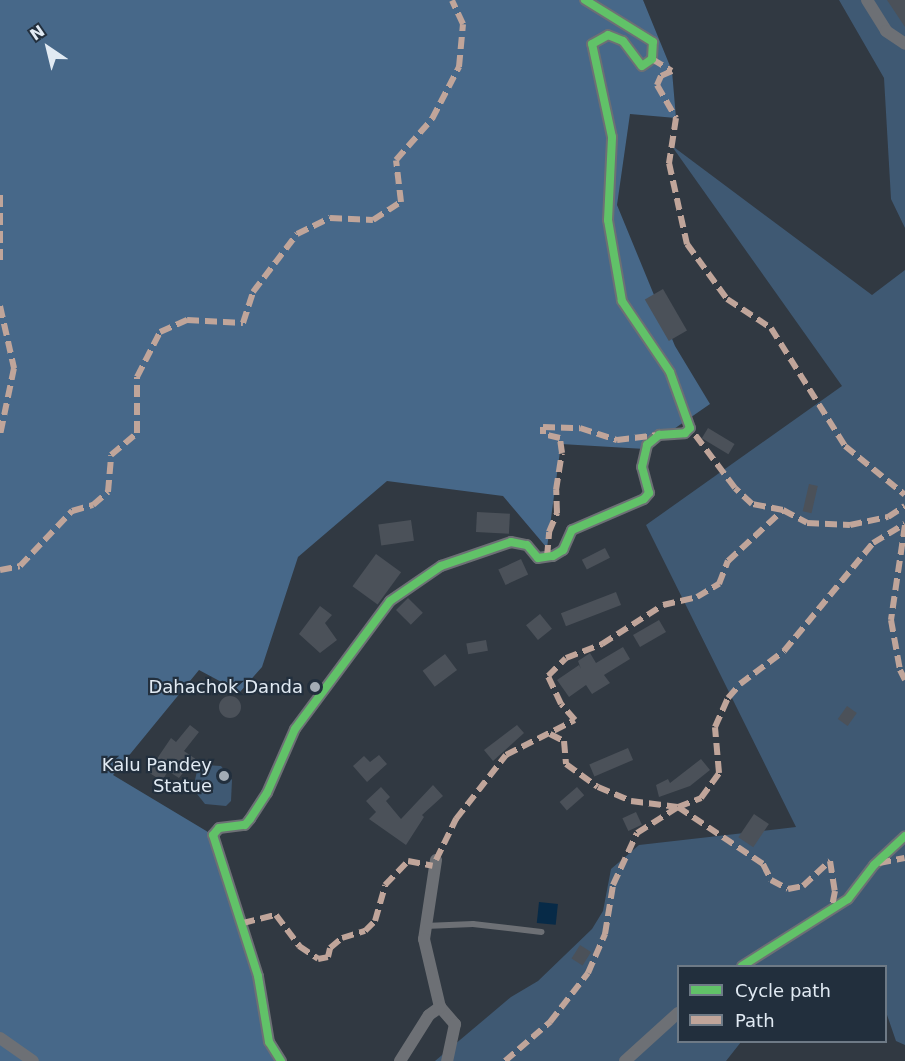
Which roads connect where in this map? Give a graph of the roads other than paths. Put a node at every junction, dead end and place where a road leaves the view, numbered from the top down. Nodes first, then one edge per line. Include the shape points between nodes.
1 (585, 0) edge
2 (867, 0) edge
3 (905, 44) edge
4 (905, 836) edge
5 (436, 860) dead end
6 (424, 926) junction
7 (542, 933) dead end
8 (744, 965) edge
9 (440, 1007) junction
10 (677, 1014) edge
11 (0, 1038) edge
12 (33, 1061) edge
13 (280, 1061) edge
14 (400, 1061) edge
15 (447, 1061) edge
16 (625, 1061) edge

1 - 13 street via 653,42 652,59 642,66 623,41 608,35 592,44 612,137 608,220 622,301 670,372 690,428 686,433 659,435 647,445 642,467 649,493 644,499 572,530 562,550 553,556 538,558 527,545 511,542 441,566 390,601 295,729 267,793 250,819 245,825 219,828 213,835 258,976 269,1042
2 - 3 street via 886,31
4 - 8 street via 874,865 848,900
5 - 6 street
6 - 7 lane via 473,924
6 - 9 street
9 - 14 street via 429,1015
9 - 15 street via 455,1024
10 - 16 street
11 - 12 street

